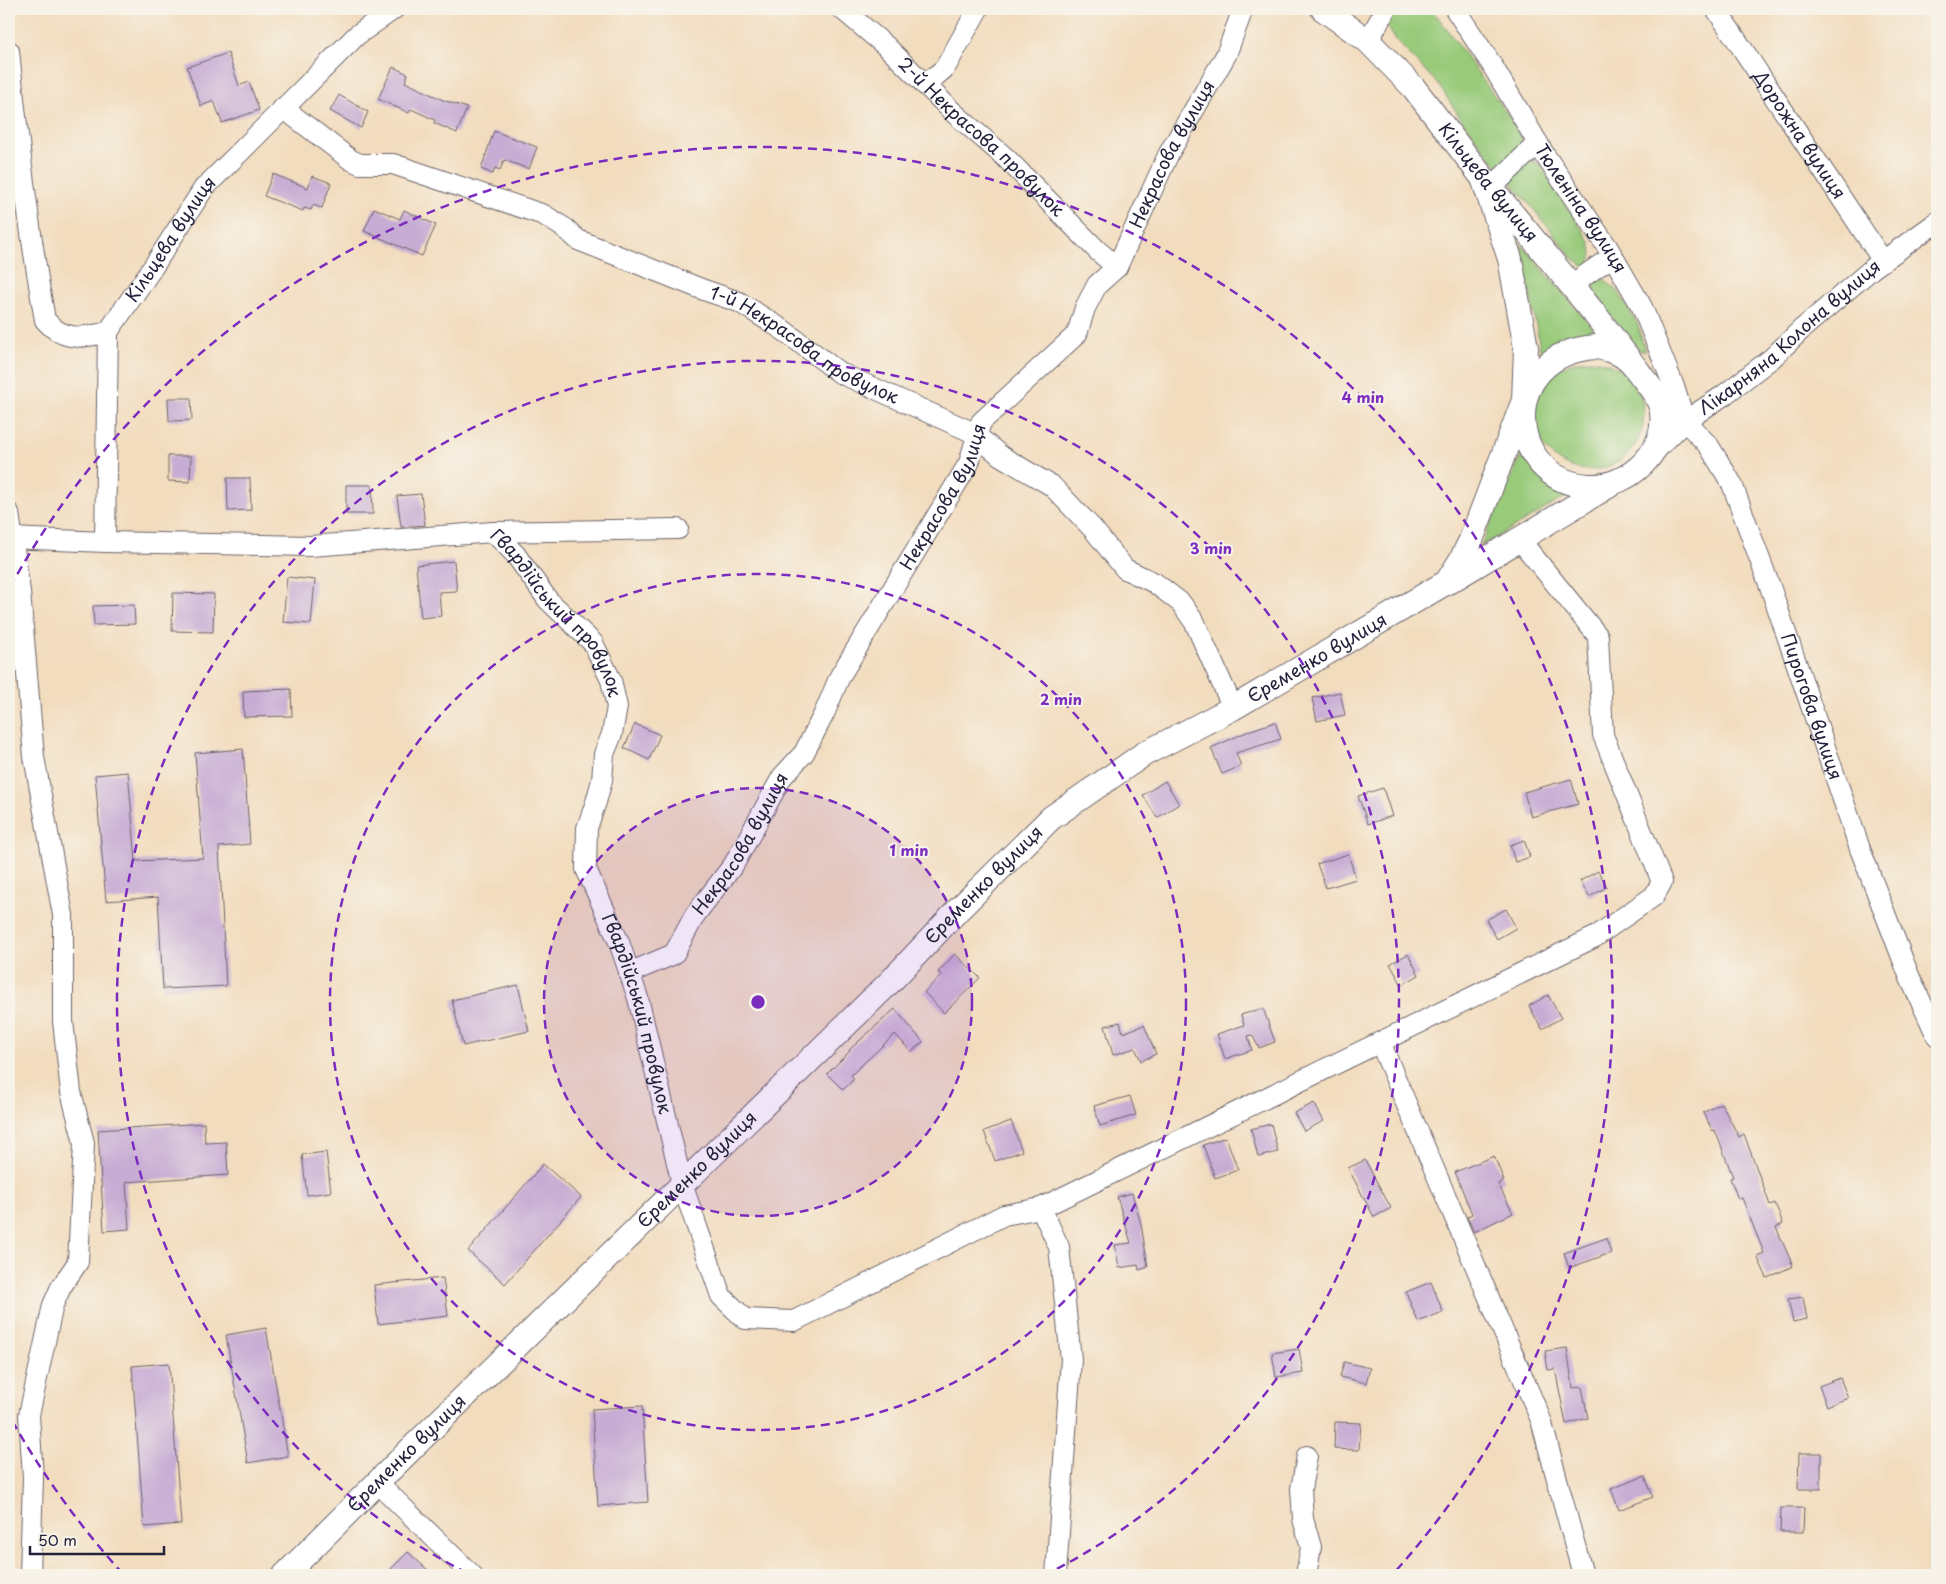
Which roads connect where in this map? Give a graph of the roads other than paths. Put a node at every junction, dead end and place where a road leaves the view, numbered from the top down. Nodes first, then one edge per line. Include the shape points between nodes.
1 (394, 9) edge
2 (842, 9) edge
3 (978, 9) edge
4 (1243, 9) edge
5 (1323, 9) edge
6 (1386, 9) edge
7 (1716, 9) edge
8 (1454, 11) edge
9 (1368, 41) junction
10 (9, 51) edge
11 (925, 85) junction
12 (283, 108) junction
13 (1538, 143) junction
14 (1487, 183) junction
15 (1937, 222) edge
16 (1613, 256) junction
17 (1883, 261) junction
18 (1117, 267) junction
19 (1571, 285) junction
20 (108, 332) junction
21 (1638, 370) junction
22 (1658, 398) junction
23 (1524, 400) junction
24 (1685, 421) junction
25 (978, 436) junction
26 (1647, 460) junction
27 (1616, 481) junction
28 (9, 513) edge
29 (678, 529) dead end
30 (493, 532) junction
31 (10, 538) edge
32 (1520, 540) junction
33 (105, 542) junction
34 (1447, 582) junction
35 (1233, 708) junction
36 (629, 973) junction
37 (1937, 1036) edge
38 (1380, 1042) junction
39 (682, 1184) junction
40 (1041, 1208) junction
41 (1307, 1456) dead end
42 (378, 1482) junction
43 (30, 1575) edge
44 (285, 1575) edge
45 (472, 1575) edge
46 (1056, 1575) edge
47 (1306, 1575) edge
48 (1582, 1575) edge

1 - 12 street, Кільцева вулиця via 357,35
2 - 11 street, 2-й Некрасова провулок
3 - 11 street via 945,68
4 - 18 street, Некрасова вулиця via 1226,54 1169,153
5 - 9 street, Кільцева вулиця
6 - 9 street
7 - 17 street, Дорожна вулиця
8 - 13 street, Тюленіна вулиця via 1492,65
9 - 14 street, Кільцева вулиця via 1414,88
10 - 20 street via 18,141 45,320 69,336 84,337
11 - 18 street, 2-й Некрасова провулок via 1006,158
12 - 20 street, Кільцева вулиця via 204,188
12 - 25 street, 1-й Некрасова провулок via 360,164 393,164 544,215 578,240 739,302 840,373
13 - 14 street
13 - 16 street, Тюленіна вулиця
14 - 19 street, Кільцева вулиця
14 - 23 street, Єременко вулиця via 1510,258 1526,348
15 - 17 street, Лікарняна Колона вулиця
16 - 19 street
16 - 24 street, Тюленіна вулиця via 1642,307 1674,384
17 - 24 street, Лікарняна Колона вулиця via 1772,358
18 - 25 street, Некрасова вулиця via 1098,285 1085,308 1077,334 981,422
19 - 21 street, Кільцева вулиця
20 - 33 street
21 - 22 street, Кільцева вулиця
21 - 23 street, Кільцева вулиця via 1621,353 1595,347 1568,351 1544,366
22 - 24 street, Пирогова вулиця
22 - 26 street, Кільцева вулиця via 1662,423
23 - 27 street, Кільцева вулиця via 1524,428 1528,441 1552,473 1576,484 1603,485
23 - 34 street, Єременко вулиця via 1471,540
24 - 26 street, Лікарняна Колона вулиця
24 - 37 street, Пирогова вулиця via 1709,446 1732,484 1860,849 1910,978
25 - 35 street, 1-й Некрасова провулок via 1001,456 1052,486 1125,569 1154,583 1182,603 1195,622
25 - 36 street, Некрасова вулиця via 969,464 840,676 804,753 782,777 734,864 695,916 674,954
26 - 27 street, Кільцева вулиця
27 - 32 street
28 - 31 street
29 - 30 street
30 - 33 street, Гвардійський провулок via 311,546
30 - 36 street, Гвардійський провулок via 515,554 548,600 593,644 612,680 617,707 604,754 602,780 587,828 586,869
31 - 33 street, Гвардійський провулок
31 - 43 street via 20,592 34,757 63,915 64,1030 71,1092 84,1143 78,1262 53,1305 29,1415 33,1478
32 - 34 street
32 - 38 street, Гвардійський провулок via 1598,636 1603,735 1662,882 1654,896 1595,937
34 - 35 street, Єременко вулиця
35 - 39 street, Єременко вулиця via 1144,754 1051,818 891,981
36 - 39 street, Гвардійський провулок via 638,998
38 - 40 street, Гвардійський провулок
38 - 48 street via 1541,1420
39 - 40 street, Гвардійський провулок via 721,1296 745,1319 794,1321 1004,1215
39 - 42 street, Єременко вулиця
40 - 46 street via 1059,1247 1070,1359
41 - 47 street via 1301,1488 1303,1519 1311,1547
42 - 44 street, Єременко вулиця
42 - 45 street

